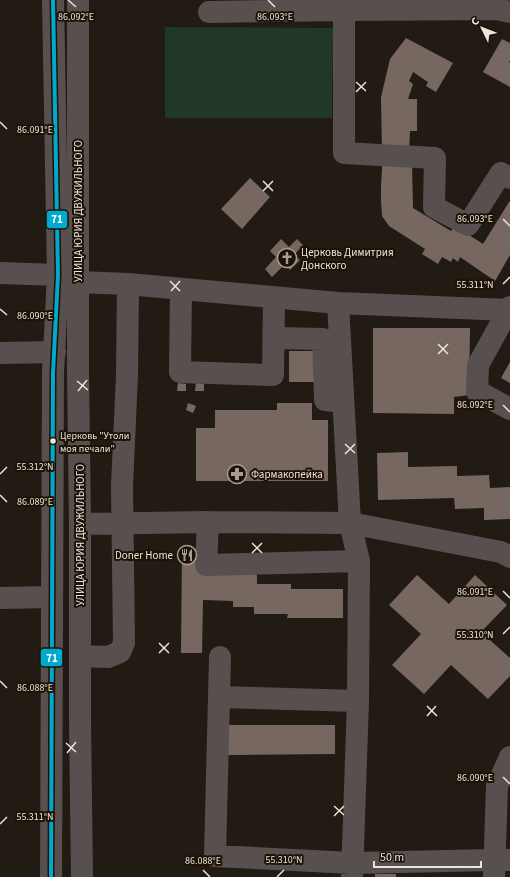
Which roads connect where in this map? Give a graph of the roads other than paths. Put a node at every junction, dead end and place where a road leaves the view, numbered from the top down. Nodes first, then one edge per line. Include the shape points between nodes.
1 (53, 0) edge
2 (78, 0) edge
3 (344, 5) edge
4 (210, 12) dead end
5 (510, 12) edge
6 (510, 178) edge
7 (0, 274) edge
8 (68, 279) junction
9 (128, 284) junction
10 (180, 289) junction
11 (274, 297) junction
12 (338, 303) junction
13 (509, 310) edge
14 (274, 338) junction
15 (55, 352) junction
16 (0, 353) edge
17 (343, 402) junction
18 (510, 408) edge
19 (208, 522) junction
20 (350, 523) junction
21 (80, 524) junction
22 (123, 524) junction
23 (510, 557) edge
24 (358, 561) junction
25 (52, 597) junction
26 (0, 598) edge
27 (80, 656) junction
28 (220, 656) dead end
29 (219, 697) junction
30 (358, 701) junction
31 (51, 719) junction
32 (80, 720) junction
33 (510, 757) edge
34 (499, 866) edge
35 (352, 870) edge
36 (51, 877) edge
37 (82, 877) edge

1 - 8 street, УЛИЦА ЮРИЯ ДВУЖИЛЬНОГО
2 - 8 street, УЛИЦА ЮРИЯ ДВУЖИЛЬНОГО
3 - 4 street
3 - 5 street via 497,9
3 - 6 street via 344,153 435,158 434,207 468,225 501,173
7 - 8 street
8 - 9 street
8 - 15 street, УЛИЦА ЮРИЯ ДВУЖИЛЬНОГО
8 - 21 street, УЛИЦА ЮРИЯ ДВУЖИЛЬНОГО via 78,373
9 - 10 street
9 - 22 street
10 - 11 street
10 - 14 street via 180,372 273,375
11 - 12 street
11 - 14 street
12 - 13 street
12 - 17 street
13 - 18 street via 478,365 477,391
14 - 17 street via 323,339 325,400
15 - 16 street
15 - 25 street, УЛИЦА ЮРИЯ ДВУЖИЛЬНОГО
17 - 20 street
19 - 20 street
19 - 22 street
19 - 24 street via 206,565
20 - 23 street via 501,552
20 - 24 street
21 - 22 street
21 - 27 street, УЛИЦА ЮРИЯ ДВУЖИЛЬНОГО
22 - 27 street via 124,643 120,652 108,657
24 - 30 street
25 - 26 street
25 - 31 street, УЛИЦА ЮРИЯ ДВУЖИЛЬНОГО
27 - 32 street, УЛИЦА ЮРИЯ ДВУЖИЛЬНОГО
28 - 29 street
29 - 30 street
29 - 35 street via 215,856
30 - 35 street
31 - 32 street
31 - 36 street, УЛИЦА ЮРИЯ ДВУЖИЛЬНОГО
32 - 37 street, УЛИЦА ЮРИЯ ДВУЖИЛЬНОГО
33 - 34 street via 497,786
34 - 35 street

